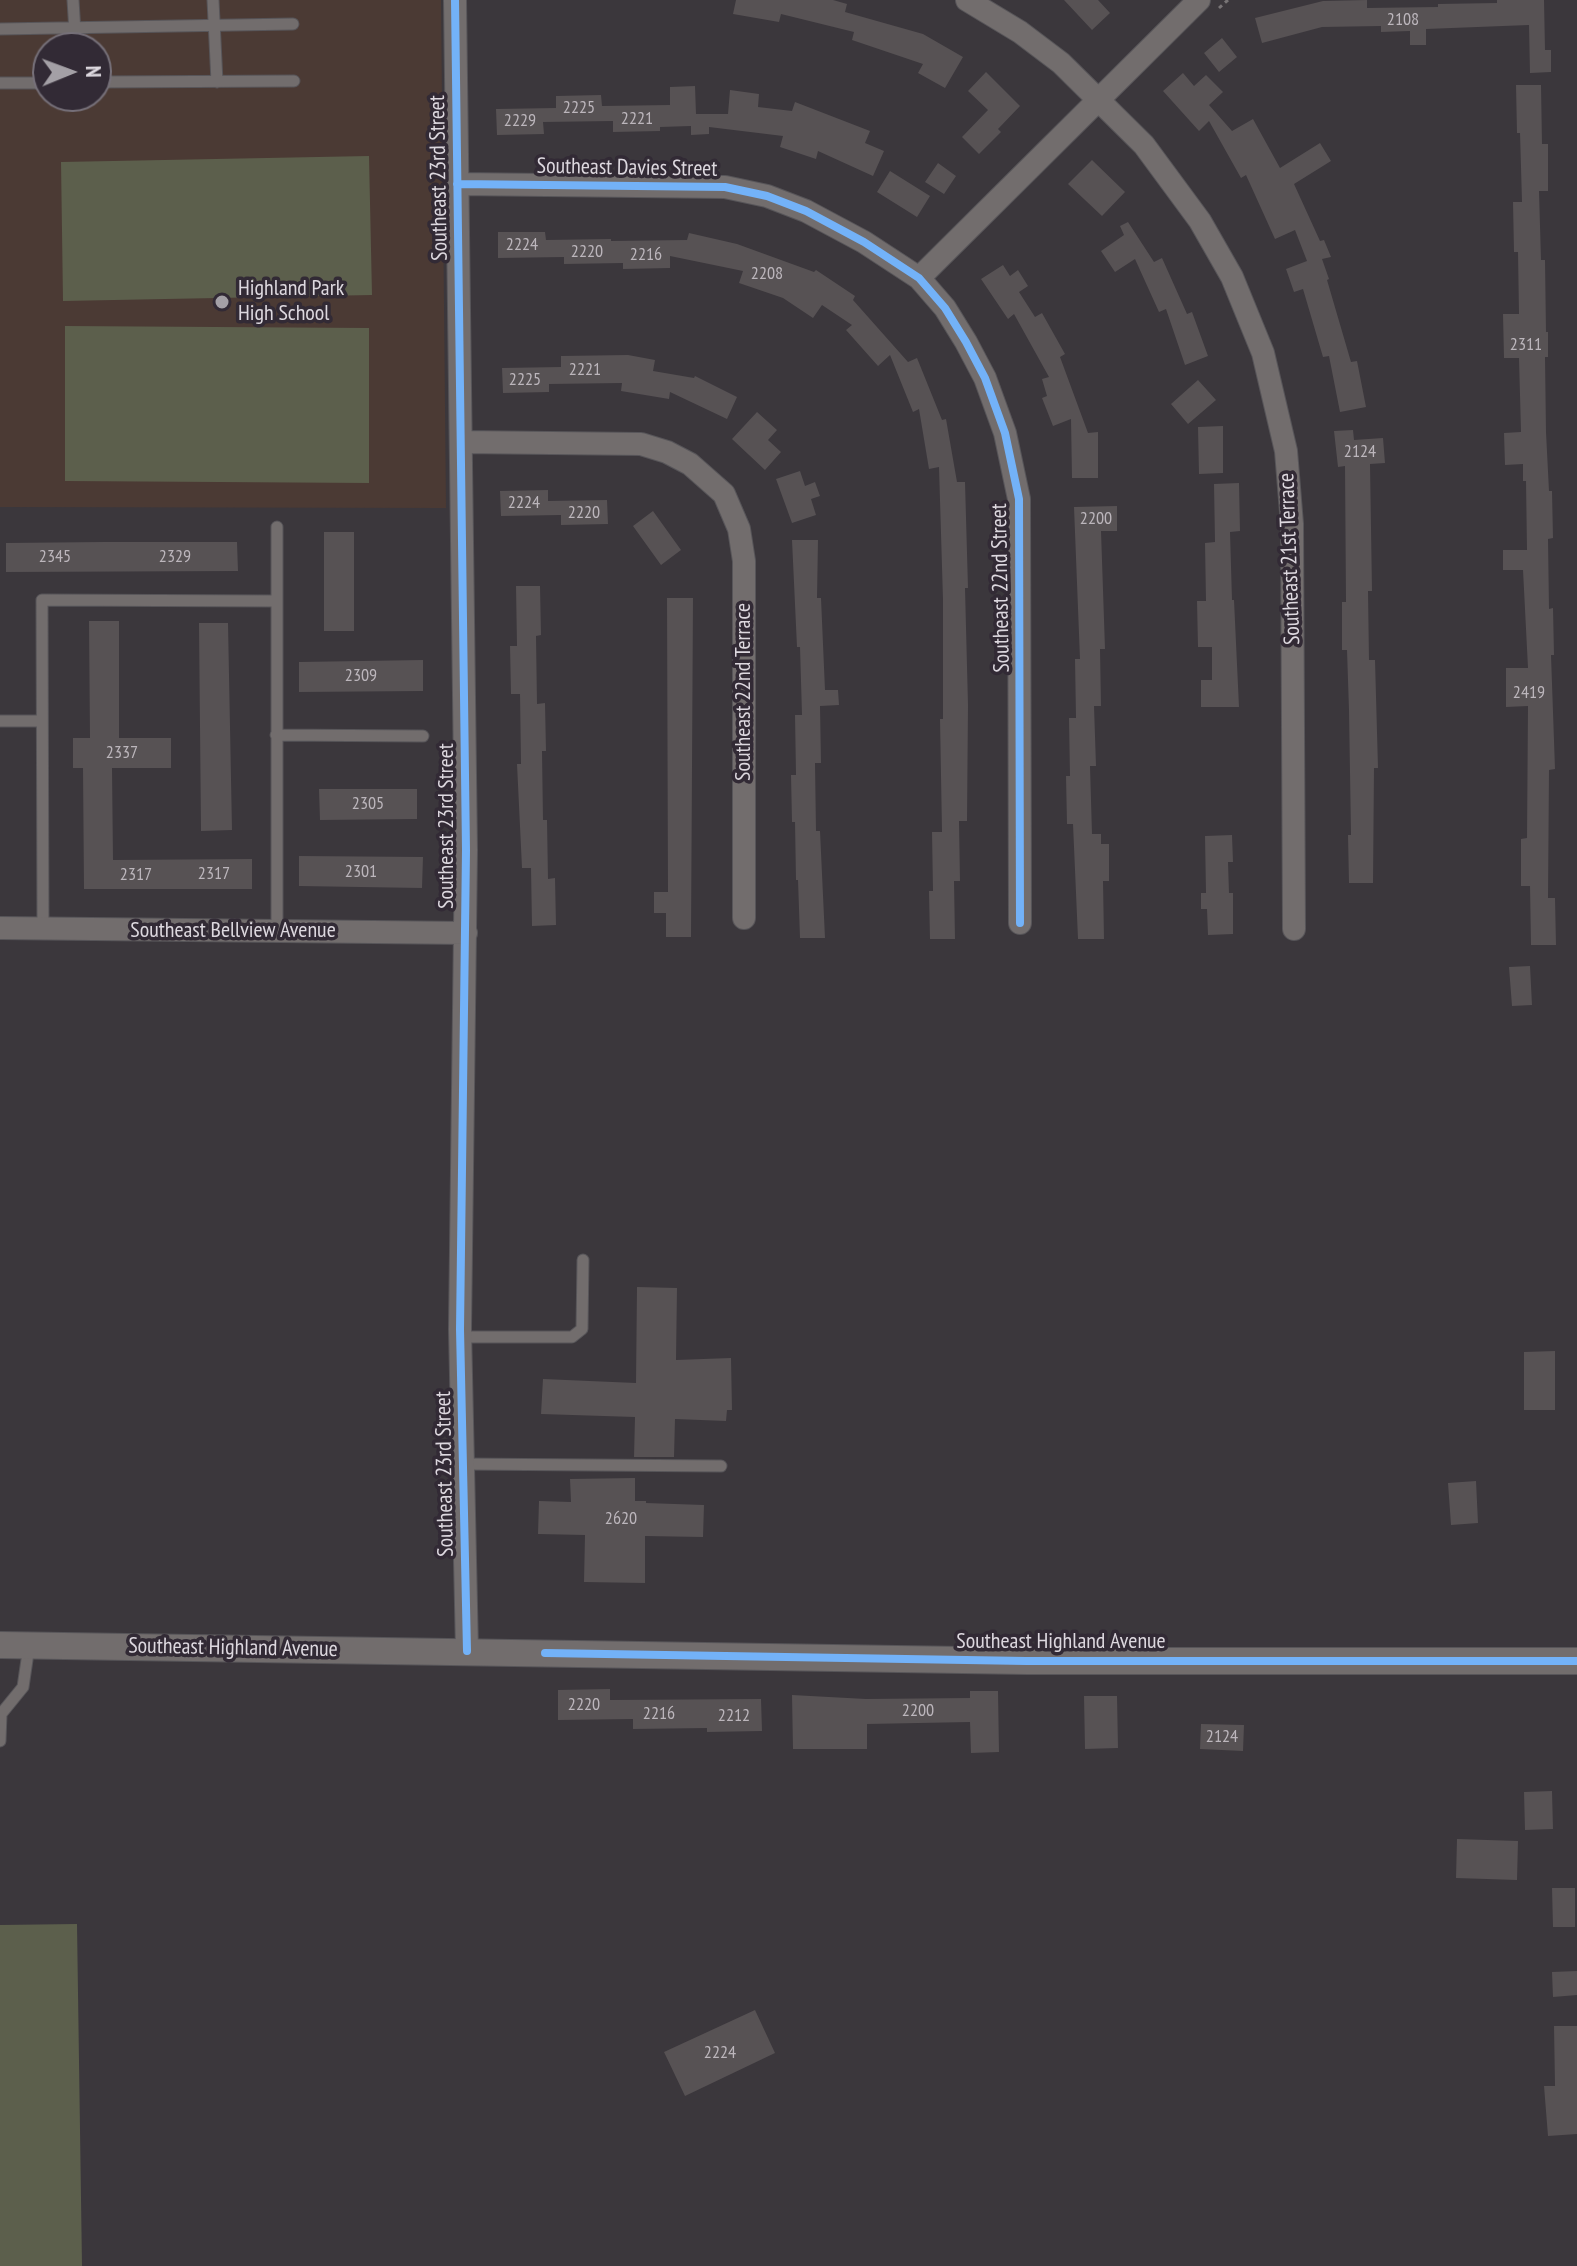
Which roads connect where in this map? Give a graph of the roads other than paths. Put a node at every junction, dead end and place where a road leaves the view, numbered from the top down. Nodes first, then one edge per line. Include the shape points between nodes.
1 (73, 0) edge
2 (213, 0) edge
3 (455, 0) edge
4 (967, 0) edge
5 (1199, 0) edge
6 (293, 24) dead end
7 (214, 26) junction
8 (75, 28) junction
9 (0, 29) edge
10 (75, 32) edge
11 (294, 81) dead end
12 (112, 82) edge
13 (217, 82) junction
14 (0, 83) edge
15 (32, 83) edge
16 (1100, 99) junction
17 (457, 184) junction
18 (919, 278) junction
19 (461, 442) junction
20 (277, 527) dead end
21 (276, 601) junction
22 (0, 721) edge
23 (42, 721) junction
24 (276, 735) junction
25 (423, 736) dead end
26 (744, 918) dead end
27 (1020, 923) dead end
28 (0, 928) edge
29 (43, 928) junction
30 (1294, 929) dead end
31 (277, 931) junction
32 (466, 933) junction
33 (583, 1260) dead end
34 (460, 1337) junction
35 (462, 1464) junction
36 (721, 1466) dead end
37 (0, 1645) edge
38 (29, 1645) junction
39 (467, 1651) junction
40 (1577, 1661) edge
41 (0, 1741) edge

1 - 8 lane
2 - 7 lane
3 - 17 street, Southeast 23rd Street
4 - 16 street, Southeast 21st Terrace via 1020,32
5 - 16 street
6 - 7 lane
7 - 8 lane
7 - 13 lane
8 - 9 lane
8 - 10 lane
11 - 13 lane
12 - 13 lane
14 - 15 lane
16 - 18 street
16 - 30 street, Southeast 21st Terrace via 1164,169 1200,221 1245,306 1276,402 1292,524
17 - 18 street, Southeast Davies Street via 746,191 806,211
17 - 19 street, Southeast 23rd Street
18 - 27 street, Southeast 22nd Street via 945,308 985,378 1014,470 1020,515
19 - 26 street, Southeast 22nd Terrace via 629,442 690,464 724,494 743,545
19 - 32 street, Southeast 23rd Street
20 - 21 lane
21 - 23 lane via 42,600
21 - 24 lane
22 - 23 lane
23 - 29 lane
24 - 25 lane
24 - 31 lane
28 - 29 street, Southeast Bellview Avenue
29 - 31 street, Southeast Bellview Avenue
31 - 32 street, Southeast Bellview Avenue
32 - 34 street, Southeast 23rd Street
33 - 34 lane via 582,1329 572,1337
34 - 35 street, Southeast 23rd Street
35 - 36 lane
35 - 39 street, Southeast 23rd Street
37 - 38 street, Southeast Highland Avenue
38 - 39 street, Southeast Highland Avenue
38 - 41 lane via 23,1687 1,1714
39 - 40 street, Southeast Highland Avenue via 1042,1661

